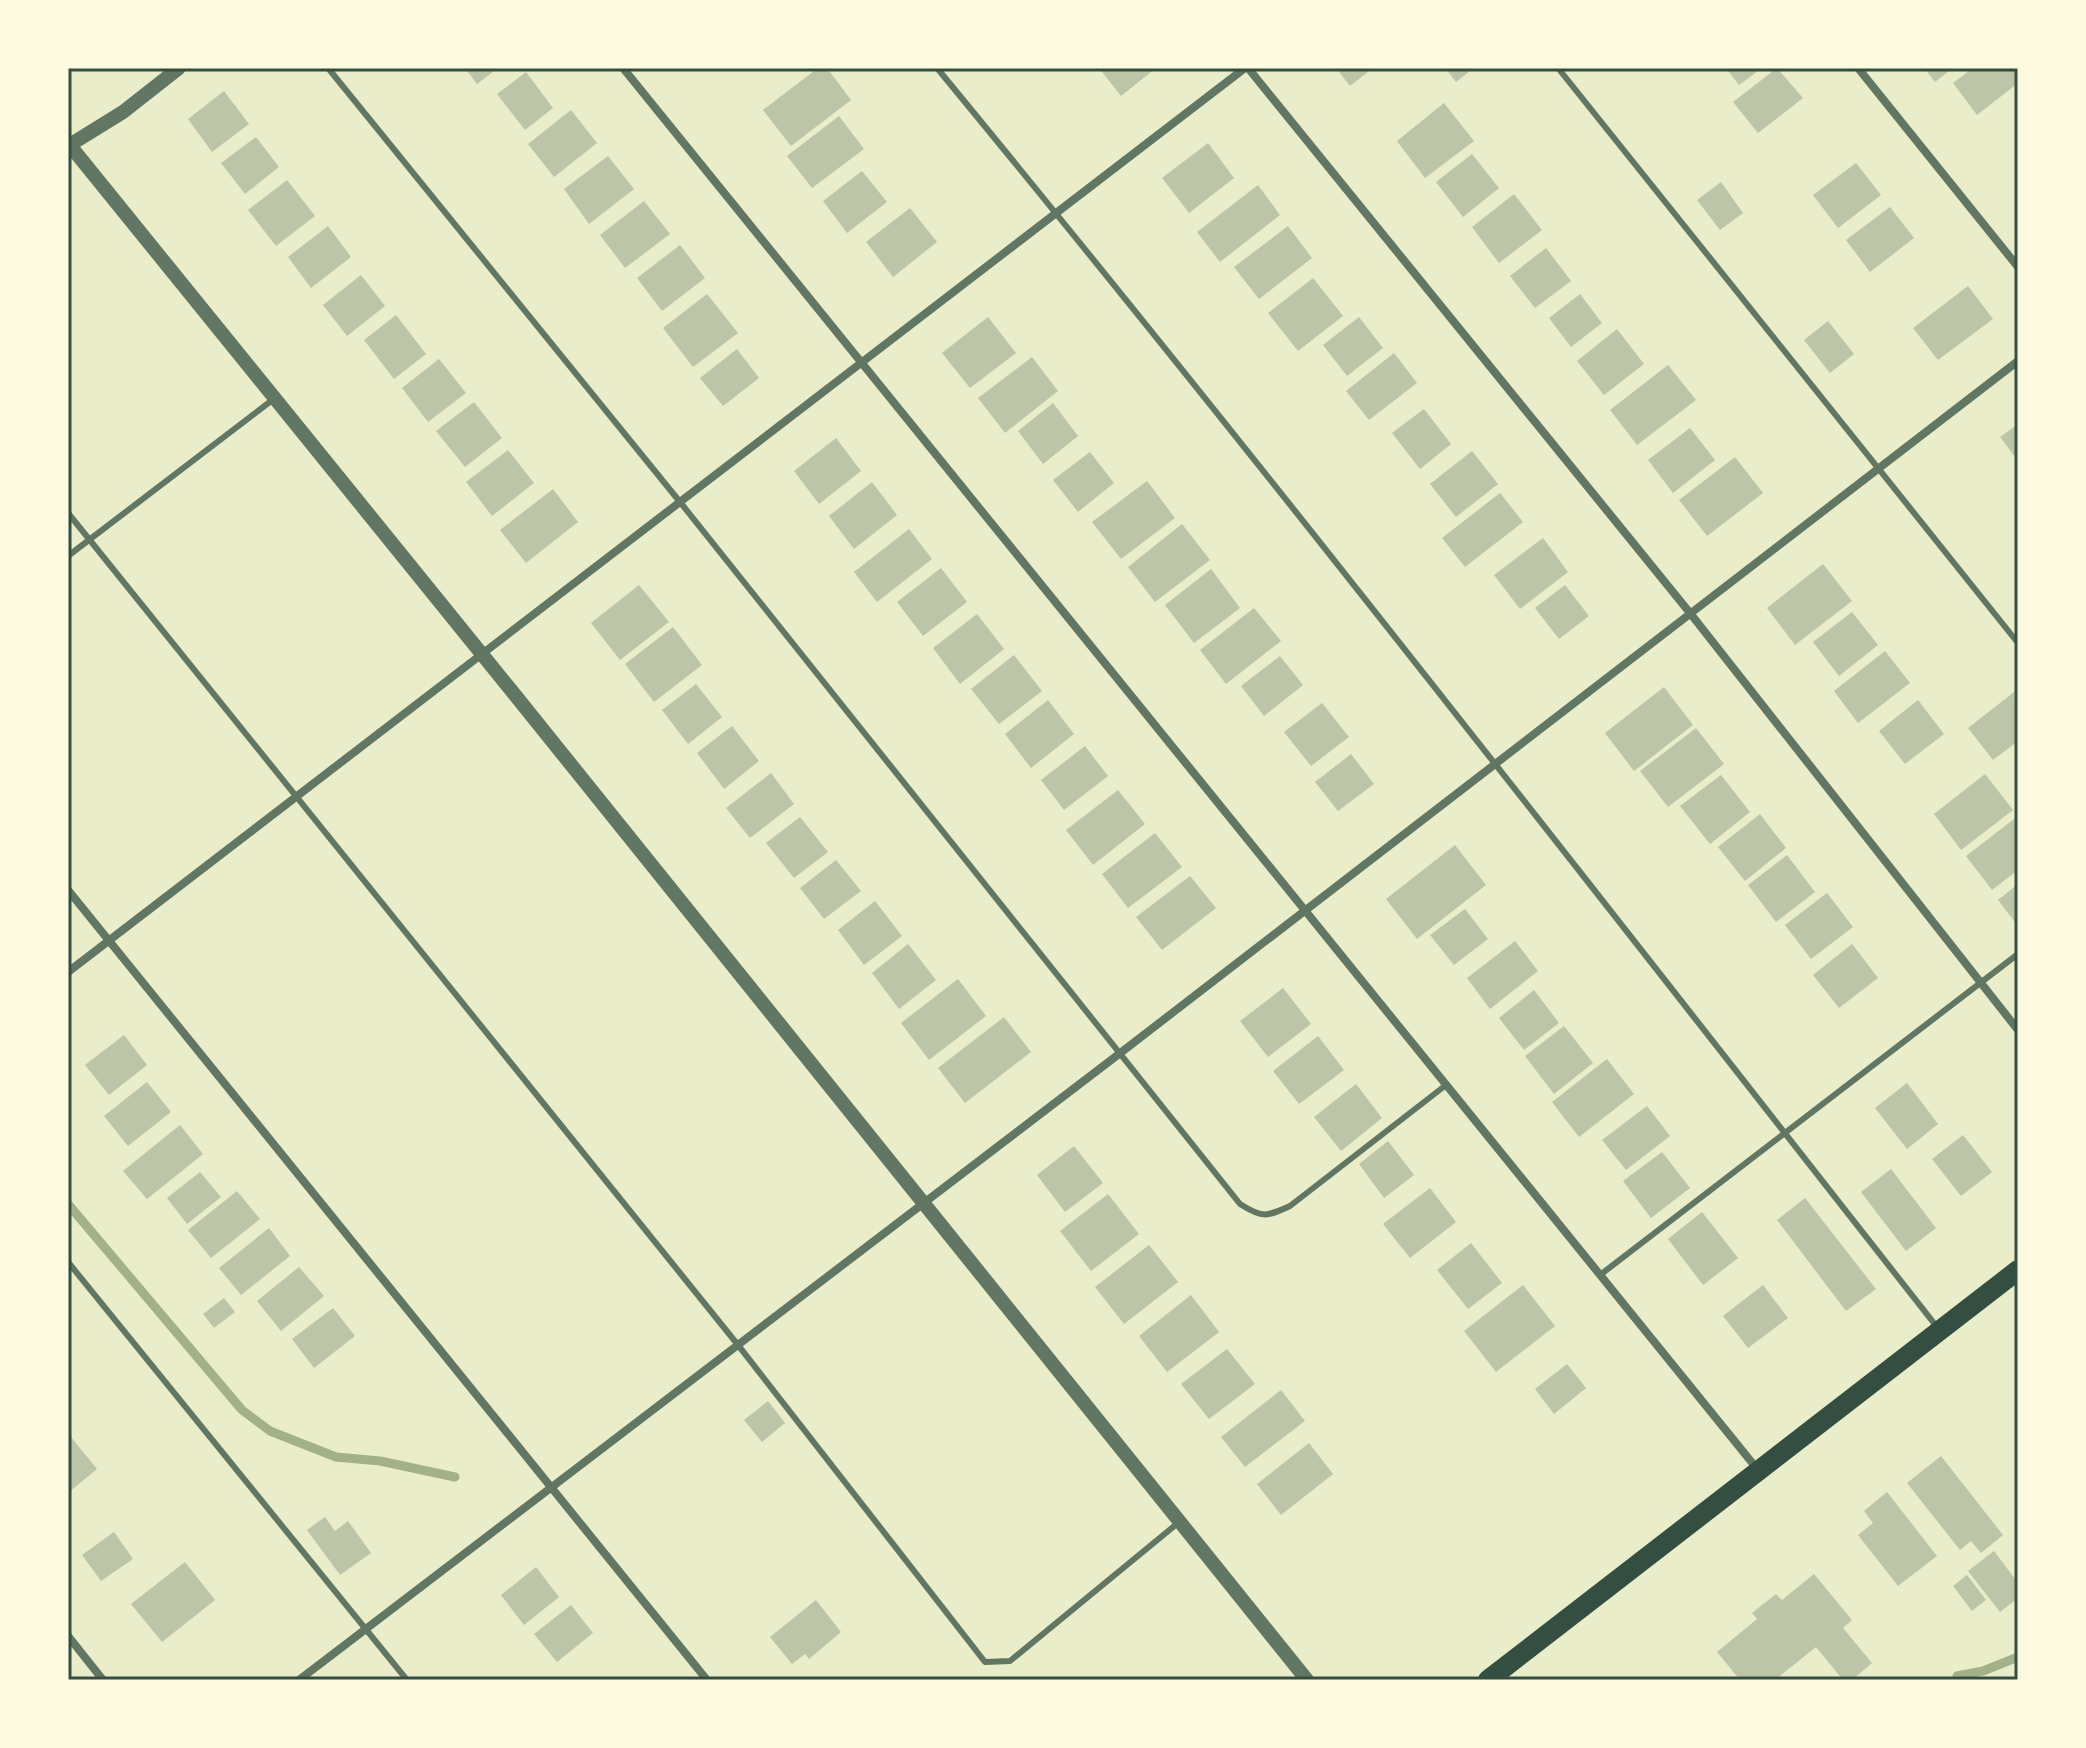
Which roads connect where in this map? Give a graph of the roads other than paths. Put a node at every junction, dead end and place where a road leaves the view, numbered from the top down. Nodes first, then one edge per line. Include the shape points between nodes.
1 (179, 68) edge
2 (328, 68) edge
3 (623, 68) edge
4 (937, 68) edge
5 (1246, 68) edge
6 (1558, 68) edge
7 (1858, 68) edge
8 (68, 145) edge
9 (1057, 214) junction
10 (2018, 267) edge
11 (2018, 361) edge
12 (861, 363) junction
13 (275, 398) junction
14 (1878, 468) junction
15 (680, 502) junction
16 (68, 513) edge
17 (89, 540) junction
18 (68, 556) edge
19 (1690, 613) junction
20 (2018, 643) edge
21 (482, 654) junction
22 (1494, 763) junction
23 (297, 797) junction
24 (68, 890) edge
25 (1305, 909) junction
26 (109, 941) junction
27 (2018, 954) edge
28 (68, 972) edge
29 (1981, 983) junction
30 (2018, 1030) edge
31 (1119, 1054) junction
32 (1446, 1085) junction
33 (1787, 1133) junction
34 (923, 1203) junction
35 (68, 1262) edge
36 (2018, 1270) edge
37 (1600, 1275) junction
38 (1939, 1330) junction
39 (738, 1345) junction
40 (1759, 1470) junction
41 (550, 1488) junction
42 (1178, 1522) junction
43 (366, 1628) junction
44 (68, 1636) edge
45 (103, 1680) edge
46 (299, 1680) edge
47 (407, 1680) edge
48 (707, 1680) edge
49 (1307, 1680) edge
50 (1488, 1680) edge

1 - 8 street via 123,112
2 - 15 lane
3 - 12 street
4 - 9 lane
5 - 9 street
5 - 19 street
6 - 14 lane
7 - 10 street
8 - 13 street
9 - 12 street
9 - 22 lane
11 - 14 street
12 - 15 street
12 - 25 street
13 - 17 lane
13 - 21 street
14 - 19 street
14 - 20 lane
15 - 21 street
15 - 31 lane
16 - 17 lane
17 - 18 lane
17 - 23 lane
19 - 22 street
19 - 29 street
21 - 23 street
21 - 34 street
22 - 25 street
22 - 33 lane
23 - 26 street
23 - 39 lane
24 - 26 street
25 - 31 street
25 - 32 street
26 - 28 street
26 - 41 street
27 - 29 lane
29 - 30 street
29 - 33 lane
31 - 32 lane via 1240,1204 1257,1215 1290,1206
31 - 34 street
32 - 37 street
33 - 37 lane
33 - 38 lane
34 - 39 street
34 - 42 street
35 - 43 lane
36 - 38 main road
37 - 40 street
38 - 40 main road
39 - 41 street
39 - 42 lane via 985,1662 1010,1661
40 - 50 main road
41 - 43 street
41 - 48 street
42 - 49 street
43 - 46 street
43 - 47 lane
44 - 45 street

